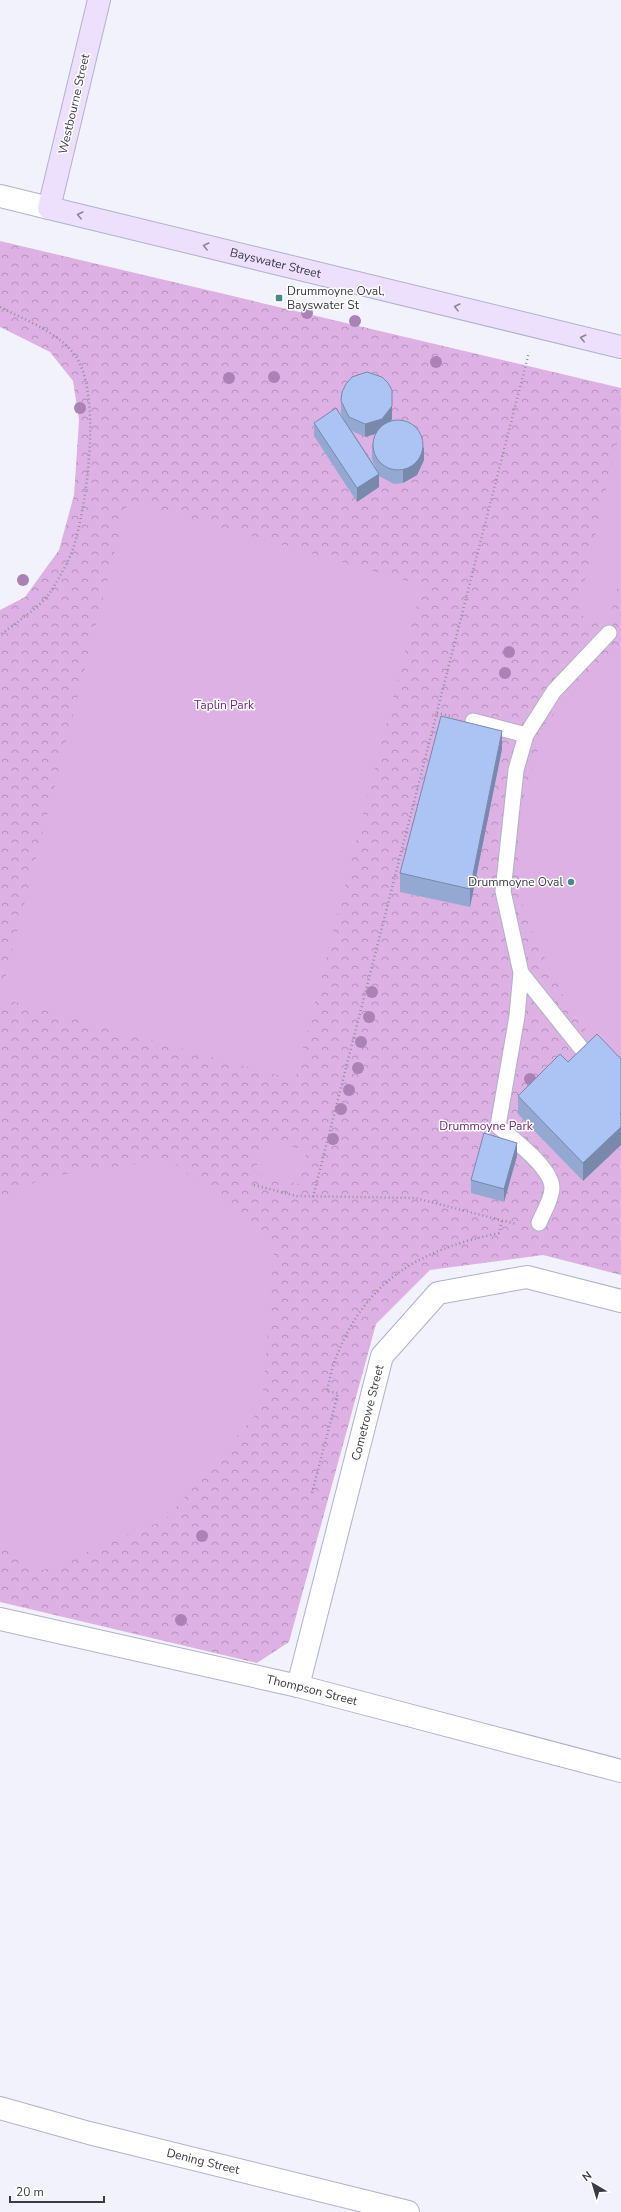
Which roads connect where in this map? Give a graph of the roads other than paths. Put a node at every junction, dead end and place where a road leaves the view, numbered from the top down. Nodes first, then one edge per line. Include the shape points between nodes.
1 (99, 0) edge
2 (0, 196) edge
3 (49, 208) junction
4 (621, 347) edge
5 (609, 633) dead end
6 (472, 722) edge
7 (526, 735) junction
8 (521, 973) junction
9 (581, 1048) edge
10 (539, 1223) dead end
11 (621, 1301) edge
12 (0, 1619) edge
13 (298, 1686) junction
14 (621, 1771) edge
15 (0, 2108) edge
16 (408, 2212) edge

1 - 3 street, Westbourne Street
2 - 3 street, Bayswater Street
4 -> 3 street, Bayswater Street
5 - 7 lane via 554,691
6 - 7 lane
7 - 8 lane via 516,770 503,891
8 - 9 lane
8 - 10 lane via 517,1016 498,1126 524,1148 551,1178 552,1189
11 - 13 street, Cometrowe Street via 527,1277 438,1293 382,1356
12 - 13 street, Thompson Street
13 - 14 street, Thompson Street
15 - 16 street, Dening Street via 90,2134

